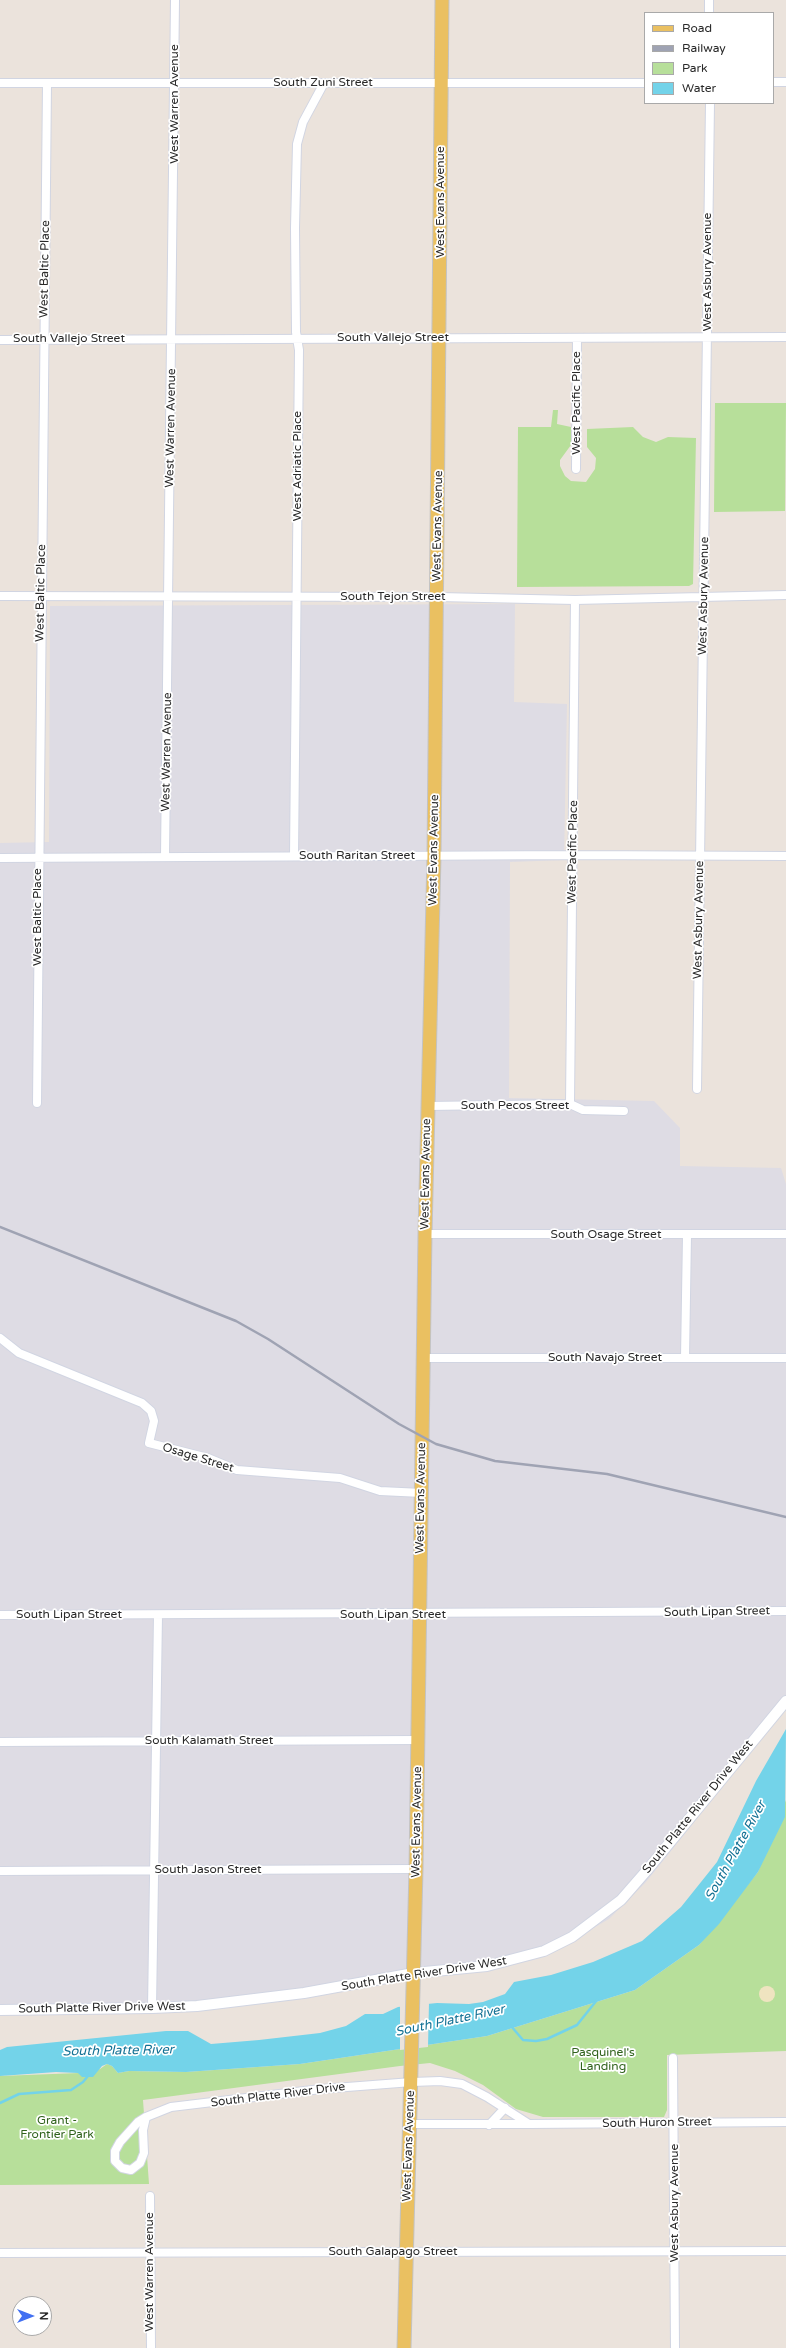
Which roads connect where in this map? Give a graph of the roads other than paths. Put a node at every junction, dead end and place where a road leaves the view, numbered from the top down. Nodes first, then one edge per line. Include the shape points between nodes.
1 (176, 0) edge
2 (442, 0) edge
3 (709, 0) edge
4 (709, 12) edge
5 (442, 82) junction
6 (774, 82) edge
7 (786, 82) edge
8 (0, 83) edge
9 (47, 83) junction
10 (176, 83) junction
11 (324, 83) junction
12 (644, 83) edge
13 (710, 104) edge
14 (708, 337) junction
15 (786, 337) edge
16 (298, 338) junction
17 (440, 338) junction
18 (577, 338) junction
19 (44, 339) junction
20 (172, 339) junction
21 (0, 340) edge
22 (576, 469) dead end
23 (786, 595) edge
24 (0, 596) edge
25 (41, 596) junction
26 (169, 596) junction
27 (704, 596) junction
28 (297, 597) junction
29 (437, 597) junction
30 (575, 600) junction
31 (573, 855) junction
32 (165, 856) junction
33 (294, 856) junction
34 (434, 856) junction
35 (700, 856) junction
36 (786, 856) edge
37 (0, 858) edge
38 (38, 858) junction
39 (697, 1089) dead end
40 (37, 1102) dead end
41 (570, 1104) junction
42 (428, 1106) junction
43 (624, 1111) dead end
44 (425, 1234) junction
45 (786, 1234) edge
46 (687, 1235) junction
47 (0, 1338) edge
48 (424, 1358) junction
49 (685, 1358) junction
50 (786, 1358) edge
51 (422, 1493) junction
52 (786, 1611) edge
53 (420, 1614) junction
54 (0, 1615) edge
55 (158, 1615) junction
56 (786, 1701) edge
57 (418, 1740) junction
58 (157, 1741) junction
59 (0, 1742) edge
60 (416, 1869) junction
61 (154, 1870) junction
62 (0, 1871) edge
63 (414, 1973) junction
64 (152, 2008) junction
65 (0, 2010) edge
66 (673, 2058) dead end
67 (412, 2082) junction
68 (505, 2108) junction
69 (146, 2117) junction
70 (674, 2122) junction
71 (786, 2122) edge
72 (410, 2124) junction
73 (529, 2124) junction
74 (489, 2125) junction
75 (150, 2196) dead end
76 (676, 2251) junction
77 (786, 2251) edge
78 (407, 2252) junction
79 (0, 2253) edge
80 (150, 2253) junction
81 (151, 2348) edge
82 (404, 2348) edge
83 (675, 2348) edge

1 - 10 street, West Warren Avenue
2 - 5 main road, West Evans Avenue
3 - 4 street
5 - 11 street, South Zuni Street
5 - 12 street, South Zuni Street
5 - 17 main road, West Evans Avenue
6 - 7 street
8 - 9 street, South Zuni Street
9 - 10 street, South Zuni Street
9 - 19 street, West Baltic Place
10 - 11 street, South Zuni Street
10 - 20 street, West Warren Avenue
11 - 16 street, West Adriatic Place via 303,122 297,144 294,228
13 - 14 street, West Asbury Avenue
14 - 15 street, South Vallejo Street
14 - 18 street, South Vallejo Street
14 - 27 street, West Asbury Avenue
16 - 17 street, South Vallejo Street
16 - 20 street, South Vallejo Street
16 - 28 street, West Adriatic Place
17 - 18 street, South Vallejo Street
17 - 29 main road, West Evans Avenue
18 - 22 street, West Pacific Place
19 - 20 street, South Vallejo Street
19 - 21 street, South Vallejo Street
19 - 25 street, West Baltic Place
20 - 26 street, West Warren Avenue
23 - 27 street, South Tejon Street
24 - 25 street, South Tejon Street
25 - 26 street, South Tejon Street
25 - 38 street, West Baltic Place
26 - 28 street, South Tejon Street
26 - 32 street, West Warren Avenue
27 - 30 street, South Tejon Street
27 - 35 street, West Asbury Avenue
28 - 29 street, South Tejon Street
28 - 33 street, West Adriatic Place
29 - 30 street, South Tejon Street
29 - 34 main road, West Evans Avenue
30 - 31 street, West Pacific Place
31 - 34 street, South Raritan Street
31 - 35 street, South Raritan Street
31 - 41 street, West Pacific Place
32 - 33 street, South Raritan Street
32 - 38 street, South Raritan Street
33 - 34 street, South Raritan Street
34 - 42 main road, West Evans Avenue
35 - 36 street, South Raritan Street
35 - 39 street, West Asbury Avenue
37 - 38 street, South Raritan Street
38 - 40 street, West Baltic Place
41 - 42 street, South Pecos Street
41 - 43 street, South Pecos Street via 583,1110
42 - 44 main road, West Evans Avenue
44 - 46 street, South Osage Street
44 - 48 main road, West Evans Avenue
45 - 46 street, South Osage Street
46 - 49 street
47 - 51 street, Osage Street via 19,1353 142,1403 151,1410 154,1421 149,1443 208,1458 236,1470 340,1478 380,1491
48 - 49 street, South Navajo Street
48 - 51 main road, West Evans Avenue
49 - 50 street, South Navajo Street
51 - 53 main road, West Evans Avenue
52 - 53 street, South Lipan Street
53 - 55 street, South Lipan Street
53 - 57 main road, West Evans Avenue
54 - 55 street, South Lipan Street
55 - 58 street
56 - 63 street, South Platte River Drive West via 621,1900 572,1938 544,1951 487,1966
57 - 58 street, South Kalamath Street
57 - 60 main road, West Evans Avenue
58 - 59 street, South Kalamath Street
58 - 61 street
60 - 61 street, South Jason Street
60 - 63 main road, West Evans Avenue
61 - 62 street, South Jason Street
61 - 64 street
63 - 64 street, South Platte River Drive West via 304,1993 197,2006
63 - 67 main road, West Evans Avenue
64 - 65 street, South Platte River Drive West
66 - 70 street, West Asbury Avenue
67 - 68 street via 440,2081 462,2084
67 - 69 street, South Platte River Drive via 171,2107
67 - 72 main road, West Evans Avenue
68 - 73 street
68 - 74 street
69 - 69 street, South Platte River Drive via 138,2122 115,2151 115,2161 122,2168 131,2170 140,2163 144,2153 143,2130
70 - 71 street, South Huron Street
70 - 73 street, South Huron Street
70 - 76 street, West Asbury Avenue
72 - 74 street, South Huron Street
72 - 78 main road, West Evans Avenue
73 - 74 street, South Huron Street
75 - 80 street, West Warren Avenue
76 - 77 street, South Galapago Street
76 - 78 street, South Galapago Street
76 - 83 street, West Asbury Avenue
78 - 80 street, South Galapago Street
78 - 82 main road, West Evans Avenue
79 - 80 street, South Galapago Street
80 - 81 street, West Warren Avenue

